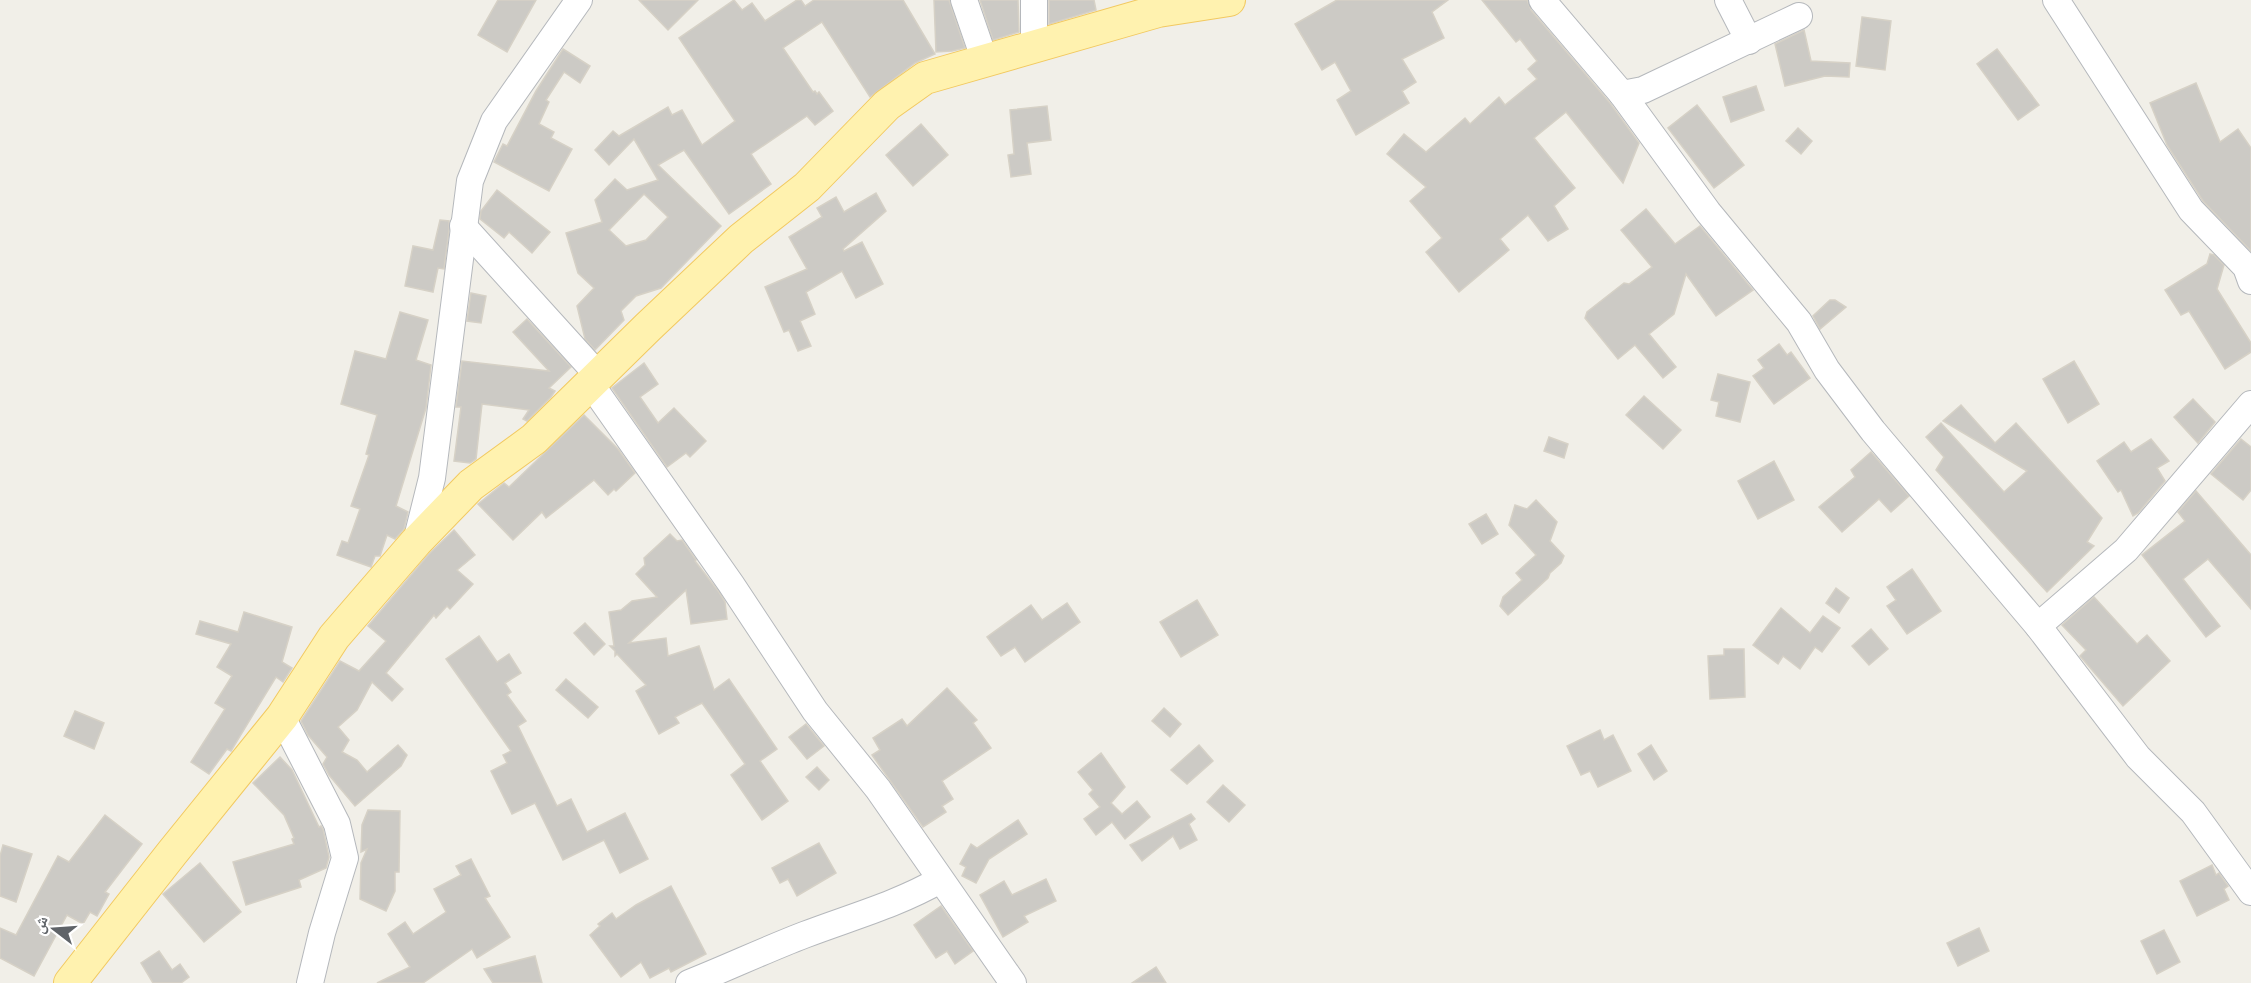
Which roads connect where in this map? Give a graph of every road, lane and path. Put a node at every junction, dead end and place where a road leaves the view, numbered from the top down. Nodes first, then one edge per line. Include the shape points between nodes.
1 (579, 0) edge
2 (964, 0) edge
3 (1034, 0) edge
4 (1229, 0) edge
5 (1542, 0) edge
6 (1728, 0) edge
7 (2056, 0) edge
8 (1798, 16) dead end
9 (1749, 41) junction
10 (1034, 47) junction
11 (985, 61) junction
12 (1622, 94) junction
13 (463, 226) junction
14 (2251, 281) edge
15 (594, 379) junction
16 (2251, 404) edge
17 (416, 542) junction
18 (2038, 626) junction
19 (282, 717) junction
20 (940, 880) junction
21 (2251, 892) edge
22 (70, 983) edge
23 (310, 983) edge
24 (689, 983) edge
25 (1012, 983) edge

1 - 13 street via 494,121 470,181
2 - 11 street
3 - 10 street
4 - 10 main road via 1158,11
5 - 12 street
6 - 9 street
7 - 14 street via 2191,210 2246,267
8 - 9 street
9 - 12 street via 1643,90
10 - 11 main road
11 - 15 main road via 925,78 887,105 807,187 741,239
12 - 18 street via 1708,212 1799,322 1827,370 1873,431
13 - 15 street
13 - 17 street via 432,478
15 - 17 main road via 534,439 471,485
15 - 20 street via 815,711 878,789
16 - 18 street via 2126,550
17 - 19 main road via 334,637
18 - 21 street via 2138,757 2193,812
19 - 22 main road
19 - 23 street via 337,824 345,858
20 - 24 street via 888,906 803,935
20 - 25 street

